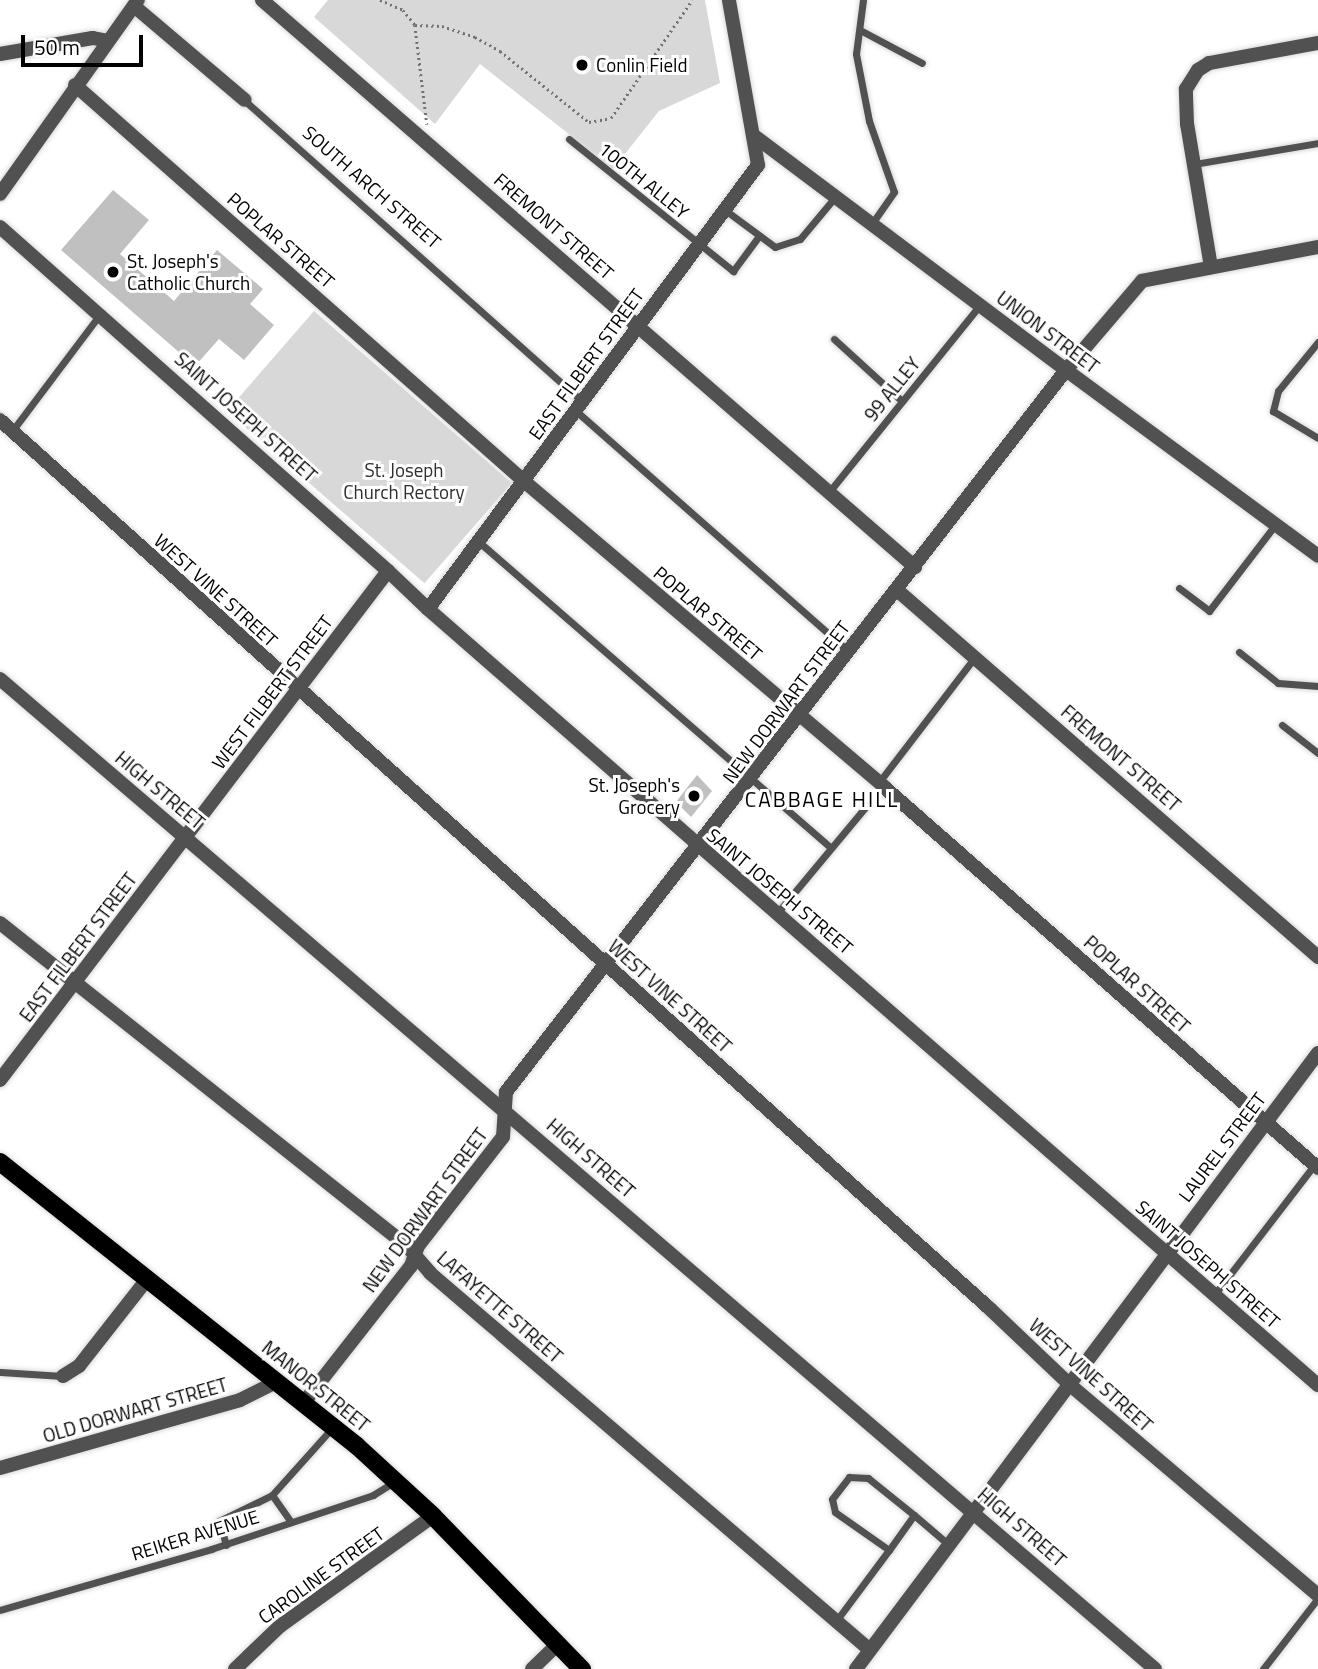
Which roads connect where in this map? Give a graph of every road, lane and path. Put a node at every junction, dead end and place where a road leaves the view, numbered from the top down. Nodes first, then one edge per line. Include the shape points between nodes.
1 (262, 0) edge
2 (380, 0) edge
3 (692, 0) edge
4 (729, 0) edge
5 (863, 0) edge
6 (136, 3) edge
7 (415, 25) junction
8 (860, 30) junction
9 (108, 41) junction
10 (1318, 43) edge
11 (0, 54) edge
12 (922, 63) dead end
13 (75, 85) junction
14 (244, 100) joint
15 (428, 124) dead end
16 (755, 137) junction
17 (569, 139) dead end
18 (1318, 143) edge
19 (1194, 164) junction
20 (0, 194) edge
21 (836, 196) junction
22 (725, 210) junction
23 (872, 223) junction
24 (0, 227) edge
25 (759, 236) junction
26 (699, 244) junction
27 (1318, 247) edge
28 (1211, 267) junction
29 (980, 305) junction
30 (101, 313) junction
31 (638, 323) junction
32 (834, 339) dead end
33 (1318, 342) edge
34 (1066, 370) junction
35 (902, 401) junction
36 (579, 405) junction
37 (0, 420) edge
38 (12, 431) junction
39 (1318, 438) edge
40 (524, 482) junction
41 (829, 492) junction
42 (1275, 525) junction
43 (479, 542) junction
44 (1318, 556) edge
45 (915, 566) junction
46 (388, 571) junction
47 (1179, 588) dead end
48 (898, 590) junction
49 (428, 609) junction
50 (848, 651) junction
51 (1239, 652) dead end
52 (975, 657) junction
53 (0, 679) edge
54 (1318, 686) edge
55 (298, 690) junction
56 (800, 716) junction
57 (1282, 725) dead end
58 (1318, 753) edge
59 (751, 778) junction
60 (880, 784) junction
61 (186, 837) junction
62 (699, 848) junction
63 (831, 848) junction
64 (778, 912) junction
65 (0, 923) edge
66 (1318, 957) edge
67 (606, 965) junction
68 (74, 984) junction
69 (1318, 1053) edge
70 (0, 1080) edge
71 (505, 1109) junction
72 (1264, 1123) junction
73 (0, 1163) edge
74 (1316, 1167) edge
75 (1167, 1254) junction
76 (415, 1255) junction
77 (148, 1278) junction
78 (1214, 1295) junction
79 (0, 1372) edge
80 (63, 1376) joint
81 (278, 1381) junction
82 (1069, 1384) junction
83 (1318, 1385) edge
84 (305, 1401) junction
85 (334, 1426) junction
86 (0, 1468) edge
87 (395, 1481) junction
88 (271, 1496) junction
89 (974, 1510) junction
90 (914, 1515) junction
91 (433, 1516) junction
92 (291, 1522) junction
93 (948, 1544) junction
94 (226, 1545) junction
95 (889, 1550) junction
96 (1318, 1597) edge
97 (0, 1600) edge
98 (1, 1610) edge
99 (836, 1621) junction
100 (558, 1644) junction
101 (870, 1650) junction
102 (235, 1669) edge
103 (532, 1669) edge
104 (582, 1669) edge
105 (856, 1669) edge
106 (1154, 1669) edge
107 (1263, 1669) edge

1 - 31 street, FREMONT STREET
2 - 7 path via 402,9
3 - 7 path via 611,118 589,122 483,42 442,26
4 - 16 street, EAST FILBERT STREET
5 - 8 lane
6 - 9 street
6 - 14 street, SOUTH ARCH STREET
7 - 15 path
8 - 12 lane
8 - 23 lane via 856,54 869,121 894,191
9 - 11 street via 93,38
9 - 13 street
10 - 19 street via 1209,64 1191,78 1184,98
13 - 20 street
13 - 40 street, POPLAR STREET
14 - 36 lane, SOUTH ARCH STREET
16 - 21 street, UNION STREET
16 - 22 street, EAST FILBERT STREET via 758,165
17 - 26 lane, 100TH ALLEY
18 - 19 lane
19 - 28 street
21 - 23 street, UNION STREET
21 - 25 lane via 800,240 775,247
22 - 25 lane
22 - 26 street, EAST FILBERT STREET
23 - 29 street, UNION STREET
24 - 30 street, SAINT JOSEPH STREET
25 - 26 lane, 100TH ALLEY via 733,271
26 - 31 street, EAST FILBERT STREET
27 - 28 street, NEW DORWART STREET
28 - 34 street, NEW DORWART STREET via 1142,281
29 - 34 street, UNION STREET
29 - 35 lane, 99 ALLEY
30 - 38 lane
30 - 46 street, SAINT JOSEPH STREET
31 - 36 street, EAST FILBERT STREET
31 - 41 street, FREMONT STREET
32 - 35 lane
33 - 39 lane via 1279,391 1273,411
34 - 42 street, UNION STREET
34 - 45 street, NEW DORWART STREET
35 - 41 lane, 99 ALLEY
36 - 40 street, EAST FILBERT STREET
36 - 50 lane, SOUTH ARCH STREET
37 - 38 street, WEST VINE STREET
38 - 55 street, WEST VINE STREET
40 - 43 street, EAST FILBERT STREET
40 - 56 street, POPLAR STREET
41 - 45 street, FREMONT STREET
42 - 44 street, UNION STREET
42 - 47 lane via 1209,611
43 - 49 street, EAST FILBERT STREET
43 - 59 lane
45 - 48 street, NEW DORWART STREET
46 - 49 street, SAINT JOSEPH STREET
46 - 55 street, WEST FILBERT STREET
48 - 50 street, NEW DORWART STREET
48 - 52 street, FREMONT STREET
49 - 62 street, SAINT JOSEPH STREET
50 - 56 street, NEW DORWART STREET
51 - 54 lane via 1278,683
52 - 60 lane
52 - 66 street, FREMONT STREET
53 - 61 street, HIGH STREET
55 - 61 street, WEST FILBERT STREET
55 - 67 street, WEST VINE STREET
56 - 59 street, NEW DORWART STREET
56 - 60 street, POPLAR STREET
57 - 58 lane
59 - 62 street, NEW DORWART STREET
59 - 63 lane
60 - 63 lane
60 - 72 street, POPLAR STREET
61 - 68 street, EAST FILBERT STREET
61 - 71 street, HIGH STREET
62 - 64 street, SAINT JOSEPH STREET
62 - 67 street, NEW DORWART STREET
63 - 64 lane
64 - 75 street, SAINT JOSEPH STREET
65 - 68 street, LAFAYETTE STREET
67 - 71 street, NEW DORWART STREET via 506,1092
67 - 82 street, WEST VINE STREET
68 - 70 street, EAST FILBERT STREET
68 - 76 street, LAFAYETTE STREET
69 - 72 street, LAUREL STREET
71 - 76 street, NEW DORWART STREET via 503,1137
71 - 89 street, HIGH STREET
72 - 74 street, POPLAR STREET
72 - 75 street, LAUREL STREET
73 - 77 main road, MANOR STREET
74 - 78 lane
75 - 78 street, SAINT JOSEPH STREET
75 - 82 street, LAUREL STREET
76 - 84 street, NEW DORWART STREET
76 - 99 street, LAFAYETTE STREET via 430,1273
77 - 80 street via 79,1366
77 - 81 main road, MANOR STREET
78 - 83 street, SAINT JOSEPH STREET
79 - 80 lane
81 - 84 main road, MANOR STREET
81 - 86 street, OLD DORWART STREET via 240,1400
82 - 89 street, LAUREL STREET
82 - 96 street, WEST VINE STREET
84 - 85 main road, MANOR STREET
85 - 87 main road, MANOR STREET
85 - 88 lane
87 - 91 main road, MANOR STREET
87 - 92 lane, REIKER AVENUE via 373,1495
88 - 92 lane
88 - 94 lane via 219,1521
89 - 93 street, LAUREL STREET
89 - 106 street, HIGH STREET
90 - 93 lane
90 - 95 lane
90 - 95 lane via 858,1475 849,1477 832,1499 835,1512
91 - 100 main road, MANOR STREET
91 - 102 street, CAROLINE STREET via 280,1626
92 - 94 lane, REIKER AVENUE
93 - 101 street, LAUREL STREET
94 - 98 lane, REIKER AVENUE
95 - 99 lane
96 - 107 lane
97 - 98 lane
99 - 101 street, LAFAYETTE STREET
100 - 103 street
100 - 104 main road, MANOR STREET
101 - 105 street, LAUREL STREET

